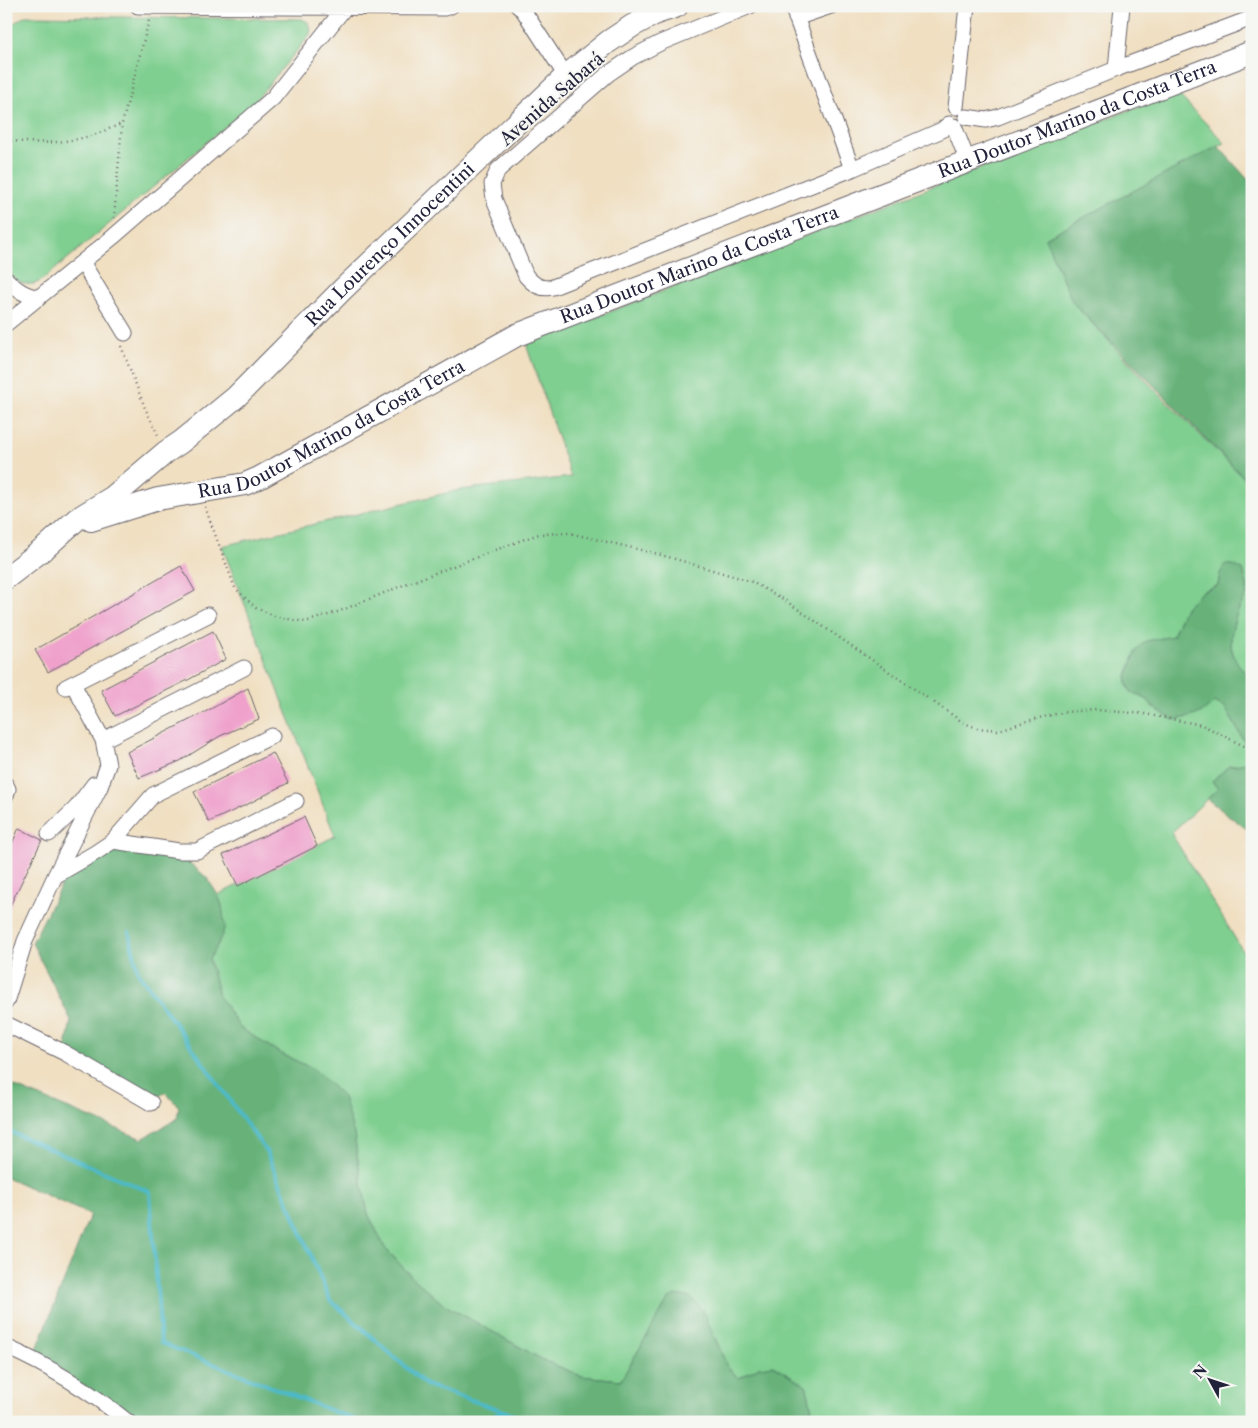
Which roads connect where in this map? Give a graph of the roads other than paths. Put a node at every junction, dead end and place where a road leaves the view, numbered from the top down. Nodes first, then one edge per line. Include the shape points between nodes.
1 (138, 6) edge
2 (153, 6) edge
3 (346, 6) edge
4 (451, 6) edge
5 (518, 6) edge
6 (677, 6) edge
7 (750, 6) edge
8 (782, 6) edge
9 (831, 6) edge
10 (1122, 6) edge
11 (230, 7) edge
12 (965, 9) edge
13 (794, 12) edge
14 (1252, 18) edge
15 (1252, 52) edge
16 (1116, 69) junction
17 (566, 76) junction
18 (956, 119) junction
19 (968, 162) junction
20 (852, 169) junction
21 (82, 262) junction
22 (6, 279) edge
23 (39, 298) junction
24 (6, 324) edge
25 (125, 333) road end
26 (113, 496) junction
27 (158, 499) junction
28 (91, 520) junction
29 (45, 548) junction
30 (6, 578) edge
31 (208, 615) dead end
32 (244, 668) dead end
33 (272, 736) dead end
34 (104, 740) junction
35 (108, 765) junction
36 (6, 785) edge
37 (6, 795) edge
38 (296, 802) dead end
39 (50, 834) dead end
40 (113, 841) junction
41 (55, 876) junction
42 (6, 1002) edge
43 (6, 1024) edge
44 (151, 1103) dead end
45 (6, 1347) edge
46 (128, 1422) edge

1 - 2 street
2 - 11 street
3 - 4 street
3 - 11 street
3 - 21 street via 273,98
5 - 17 street
6 - 17 main road, Rua Lourenço Innocentini via 632,26
7 - 20 street, Avenida Sabará via 660,43 620,65 498,170 492,184 494,199 526,276 538,287 553,287
8 - 13 street
9 - 13 street
10 - 16 street
12 - 18 street
13 - 20 street
14 - 16 street
15 - 19 main road, Rua Doutor Marino da Costa Terra
16 - 18 street via 998,118
17 - 26 main road, Rua Lourenço Innocentini via 343,289 236,397
18 - 19 street
18 - 20 street via 942,130
19 - 27 main road, Rua Doutor Marino da Costa Terra via 517,335 245,484
21 - 23 street
21 - 25 street
22 - 23 street via 24,294
23 - 24 street
26 - 27 main road, Rua Doutor Marino da Costa Terra
26 - 28 main road, Rua Lourenço Innocentini
26 - 29 main road, Rua Lourenço Innocentini via 77,520
27 - 28 main road, Rua Doutor Marino da Costa Terra
28 - 29 main road, Rua Lourenço Innocentini
29 - 30 main road, Rua Lourenço Innocentini
31 - 34 street via 70,685
32 - 34 street
33 - 40 street via 154,795
34 - 35 street
35 - 39 street via 76,808
35 - 41 street
36 - 37 street
38 - 40 street via 197,852
40 - 41 street
41 - 42 street via 25,941
43 - 44 street via 65,1053
45 - 46 street via 33,1359 106,1404

